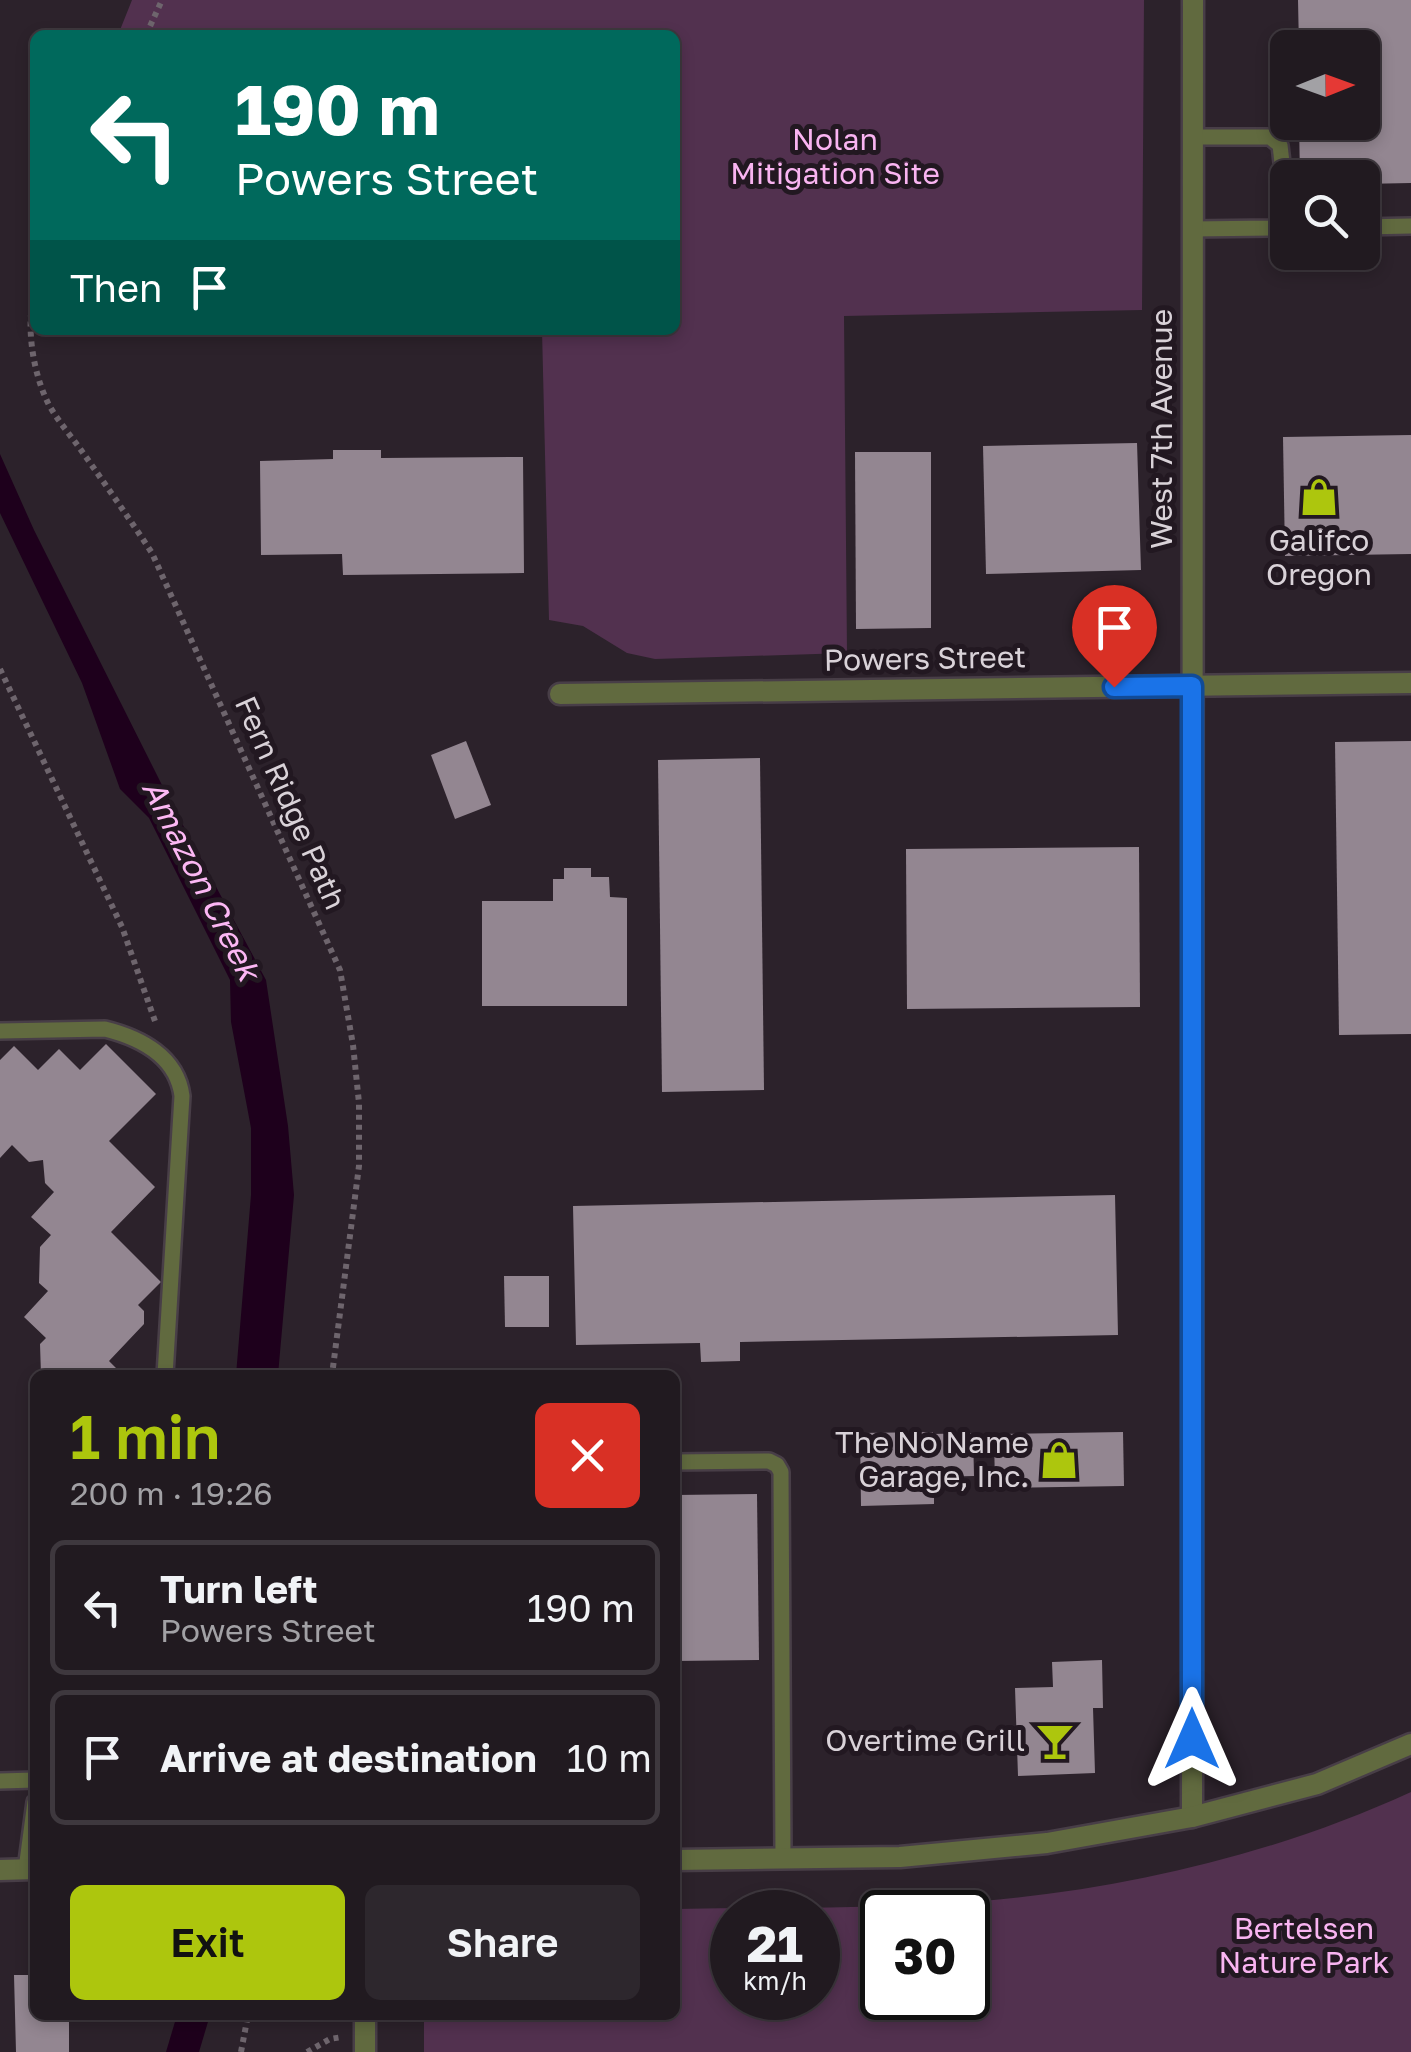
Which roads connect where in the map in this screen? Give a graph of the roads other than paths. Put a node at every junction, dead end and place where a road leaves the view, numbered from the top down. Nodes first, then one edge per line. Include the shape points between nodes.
1 (1192, 0) edge
2 (1193, 137) junction
3 (1282, 160) edge
4 (1380, 226) edge
5 (1411, 226) edge
6 (1270, 228) edge
7 (1192, 229) junction
8 (1411, 683) edge
9 (1192, 686) junction
10 (560, 694) dead end
11 (0, 1032) edge
12 (165, 1370) edge
13 (680, 1462) edge
14 (1411, 1744) edge
15 (30, 1780) edge
16 (0, 1781) edge
17 (1192, 1817) junction
18 (782, 1858) junction
19 (680, 1860) edge
20 (30, 1869) edge
21 (0, 1870) edge
22 (365, 2020) edge
23 (365, 2052) edge

1 - 2 street, West 7th Avenue
2 - 3 lane via 1270,137 1280,145
2 - 7 street, West 7th Avenue
4 - 5 lane
6 - 7 lane
7 - 9 street, West 7th Avenue
8 - 9 street, Powers Street
9 - 10 street, Powers Street
9 - 17 street, West 7th Avenue
11 - 12 lane via 106,1030 174,1069 182,1096
13 - 18 lane via 770,1461 781,1472
14 - 17 street via 1317,1784
15 - 16 lane
17 - 18 street via 1046,1843 900,1857
18 - 19 street
20 - 21 street
22 - 23 street

